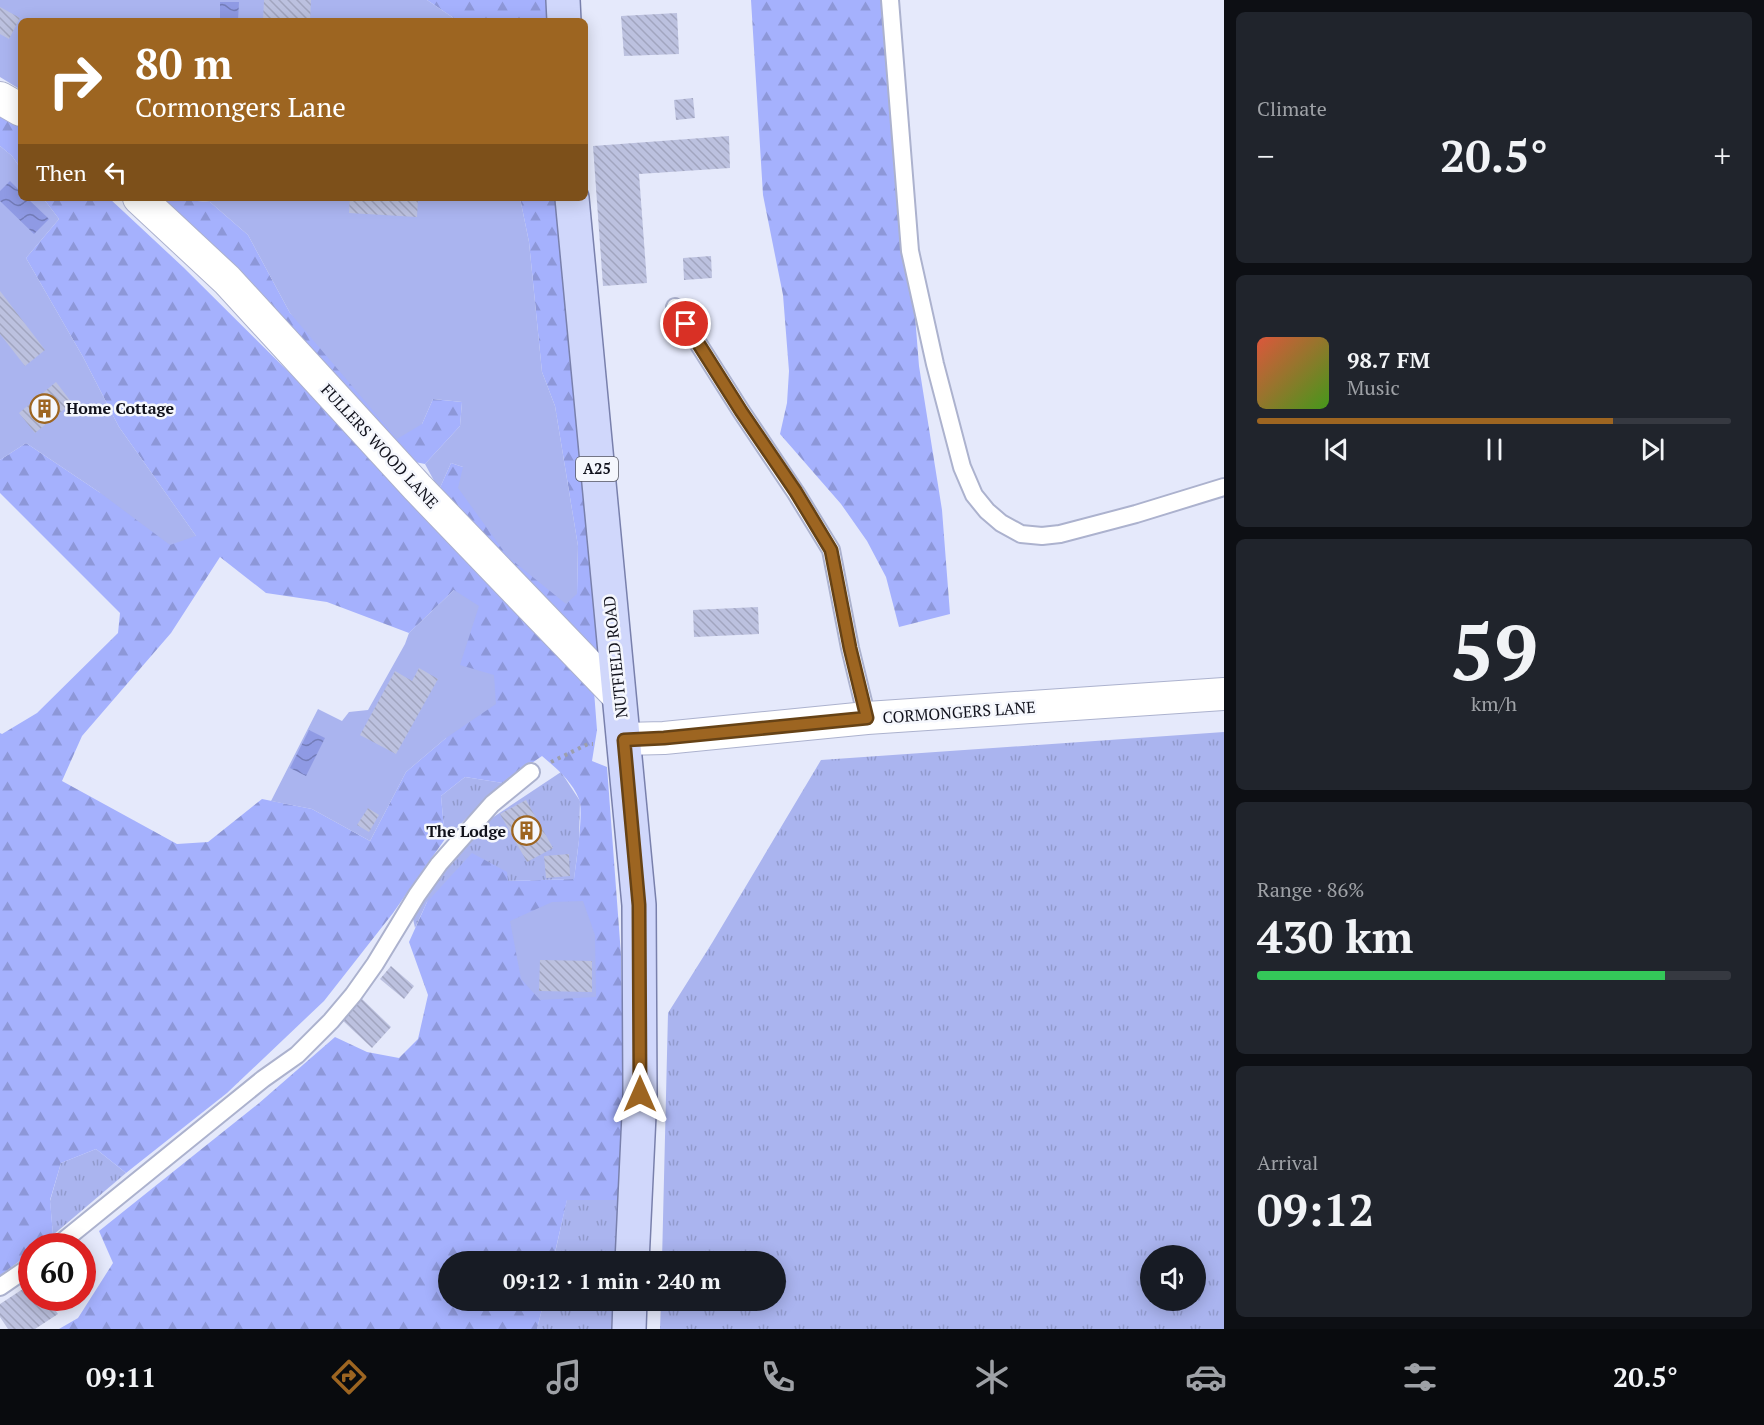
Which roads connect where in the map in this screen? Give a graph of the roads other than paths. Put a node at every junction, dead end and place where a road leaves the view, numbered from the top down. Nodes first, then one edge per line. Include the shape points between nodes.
1 (563, 0) edge
2 (890, 0) edge
3 (564, 18) edge
4 (0, 98) edge
5 (18, 108) edge
6 (142, 201) edge
7 (572, 201) edge
8 (675, 307) dead end
9 (1224, 487) edge
10 (1224, 694) edge
11 (619, 697) junction
12 (867, 718) junction
13 (624, 740) junction
14 (531, 772) road end
15 (73, 1233) edge
16 (633, 1251) edge
17 (18, 1275) edge
18 (0, 1287) edge
19 (630, 1311) edge
20 (629, 1329) edge

1 - 3 main road
2 - 9 lane via 910,251 962,467 974,495 1000,523 1021,534 1042,536 1136,514
4 - 5 street
6 - 11 street, FULLERS WOOD LANE via 227,280 417,487
7 - 11 main road, NUTFIELD ROAD / A25
8 - 12 lane via 831,550
10 - 12 street, CORMONGERS LANE
11 - 13 main road, NUTFIELD ROAD / A25
12 - 13 street, CORMONGERS LANE
13 - 16 main road, NUTFIELD ROAD / A25 via 639,905 640,1094
14 - 15 lane via 492,804 439,864 375,964 331,1021 297,1055 263,1078
17 - 18 lane
19 - 20 main road

